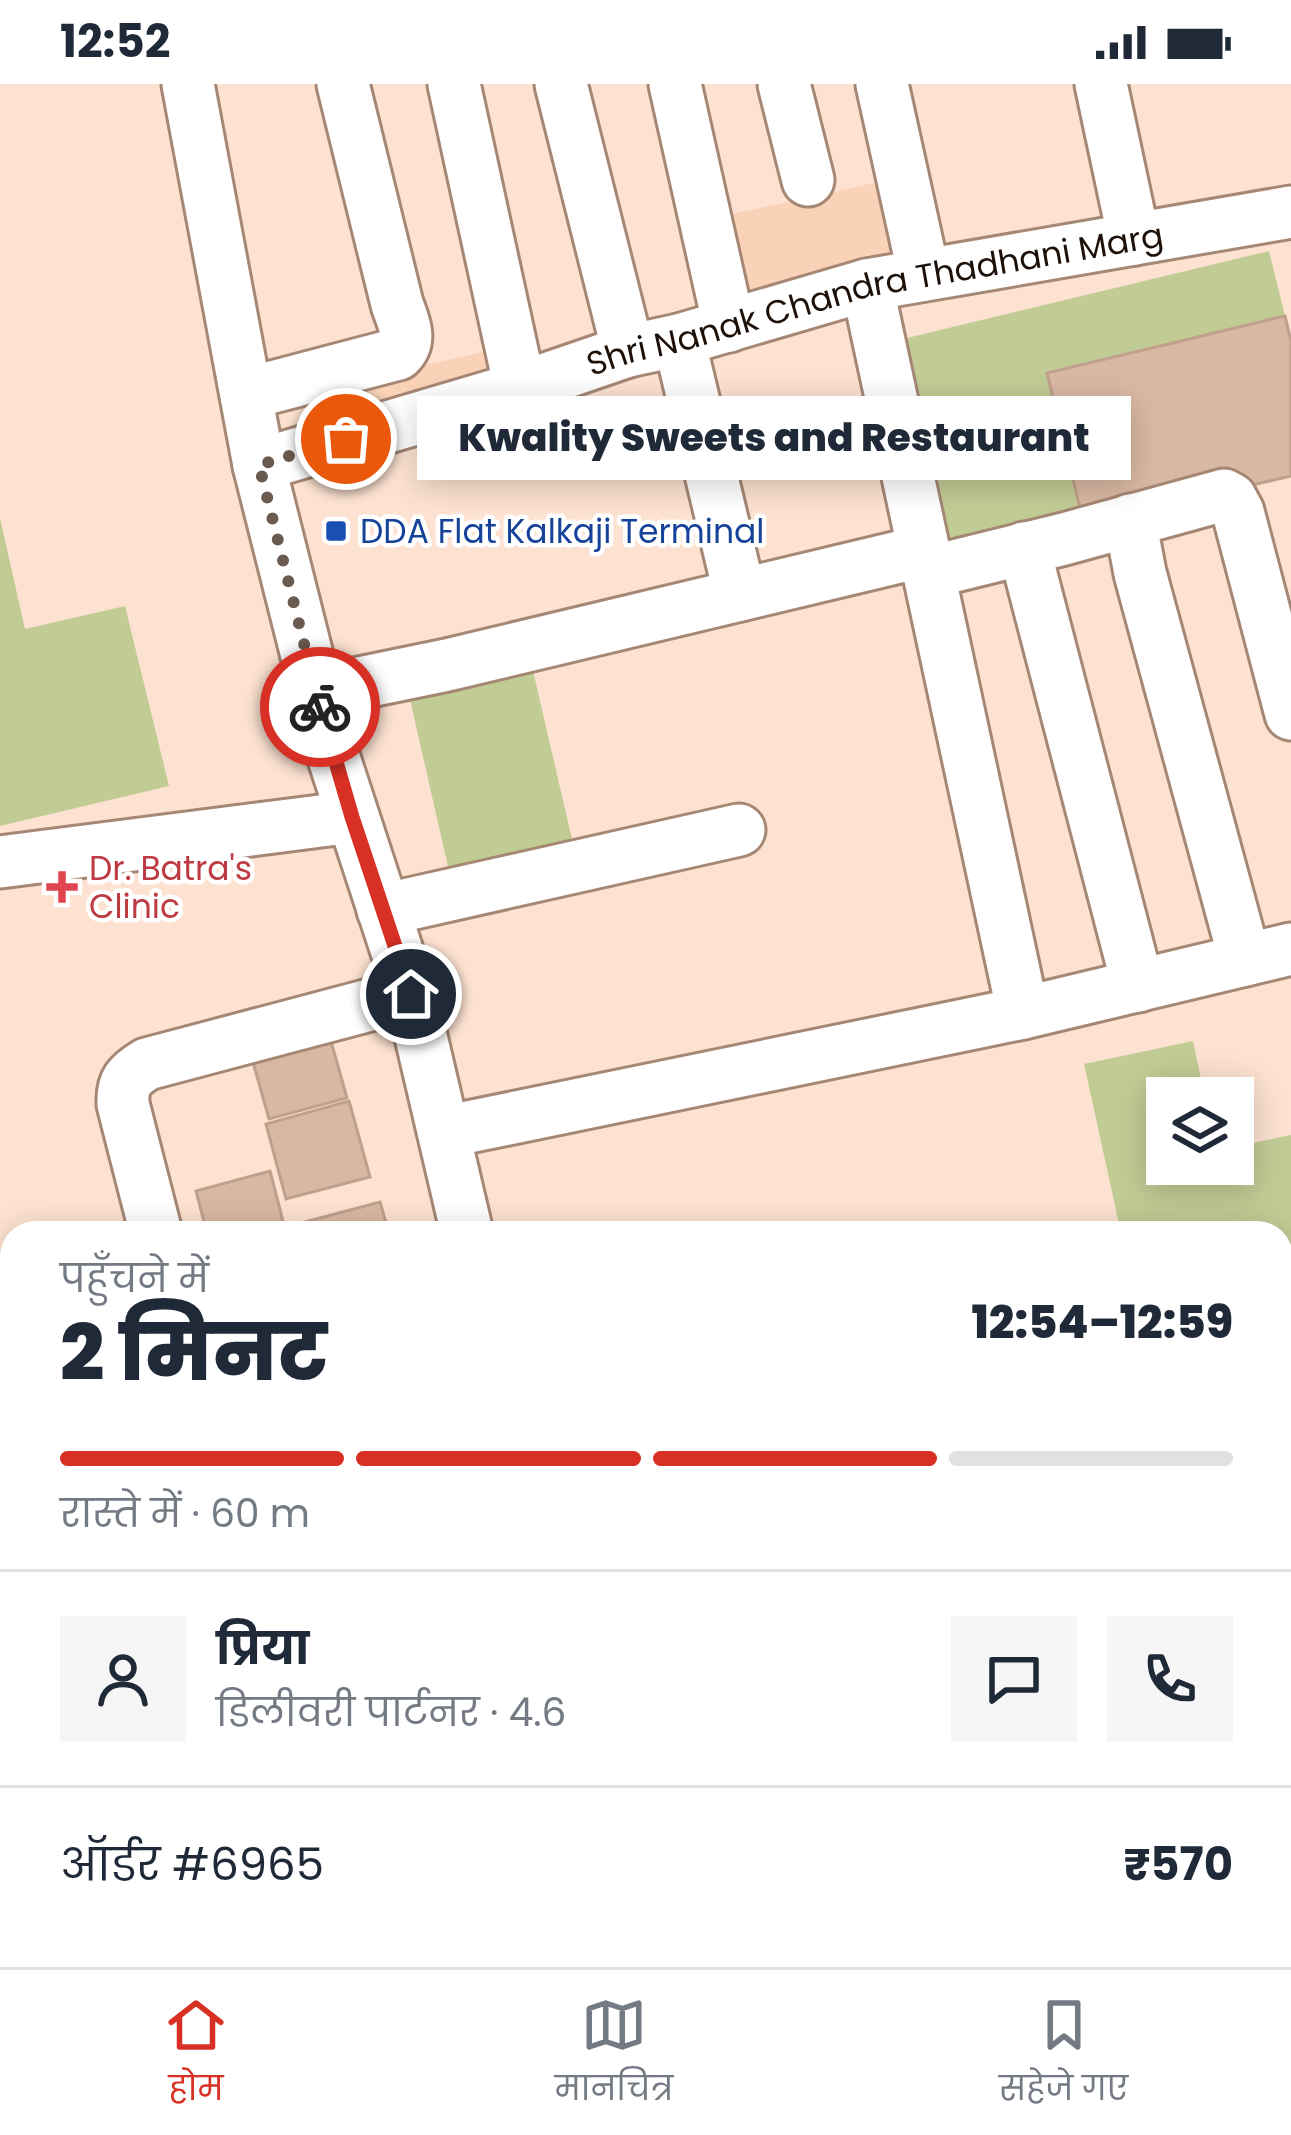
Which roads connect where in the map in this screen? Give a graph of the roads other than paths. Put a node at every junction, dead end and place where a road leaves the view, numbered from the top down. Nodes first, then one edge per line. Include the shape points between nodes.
1 (188, 84) edge
2 (343, 84) edge
3 (454, 84) edge
4 (560, 84) edge
5 (675, 84) edge
6 (784, 84) edge
7 (882, 84) edge
8 (1101, 84) edge
9 (808, 180) dead end
10 (1288, 226) edge
11 (1134, 239) junction
12 (924, 275) junction
13 (867, 285) junction
14 (729, 326) junction
15 (679, 340) junction
16 (628, 351) junction
17 (520, 388) junction
18 (246, 394) junction
19 (259, 465) junction
20 (1130, 520) junction
21 (1024, 548) junction
22 (927, 561) junction
23 (740, 595) junction
24 (316, 692) junction
25 (1291, 714) edge
26 (352, 817) junction
27 (739, 830) dead end
28 (0, 862) edge
29 (383, 910) junction
30 (1268, 954) edge
31 (1138, 986) junction
32 (411, 994) junction
33 (1024, 1013) junction
34 (444, 1132) junction
35 (153, 1221) edge
36 (464, 1221) edge

1 - 18 street
2 - 18 street via 406,346
3 - 17 street
4 - 16 street
5 - 14 street
6 - 9 street
7 - 12 street
8 - 11 street
10 - 11 street, Shri Nanak Chandra Thadhani Marg
11 - 12 street, Shri Nanak Chandra Thadhani Marg
12 - 13 street, Shri Nanak Chandra Thadhani Marg
13 - 14 street, Shri Nanak Chandra Thadhani Marg
13 - 22 street
14 - 15 street, Shri Nanak Chandra Thadhani Marg
15 - 16 street, Shri Nanak Chandra Thadhani Marg
15 - 23 street
16 - 17 street, Shri Nanak Chandra Thadhani Marg
17 - 19 street, Shri Nanak Chandra Thadhani Marg
18 - 19 street
19 - 24 street
20 - 21 street
20 - 25 street via 1214,496 1232,500
20 - 30 street via 1140,573
21 - 22 street
21 - 31 street
22 - 23 street
22 - 33 street
23 - 24 street
24 - 26 street
26 - 28 street
26 - 29 street
27 - 29 street
29 - 32 street
30 - 31 street
31 - 33 street
32 - 34 street
32 - 35 street via 133,1072 123,1104
33 - 34 street
34 - 36 street

